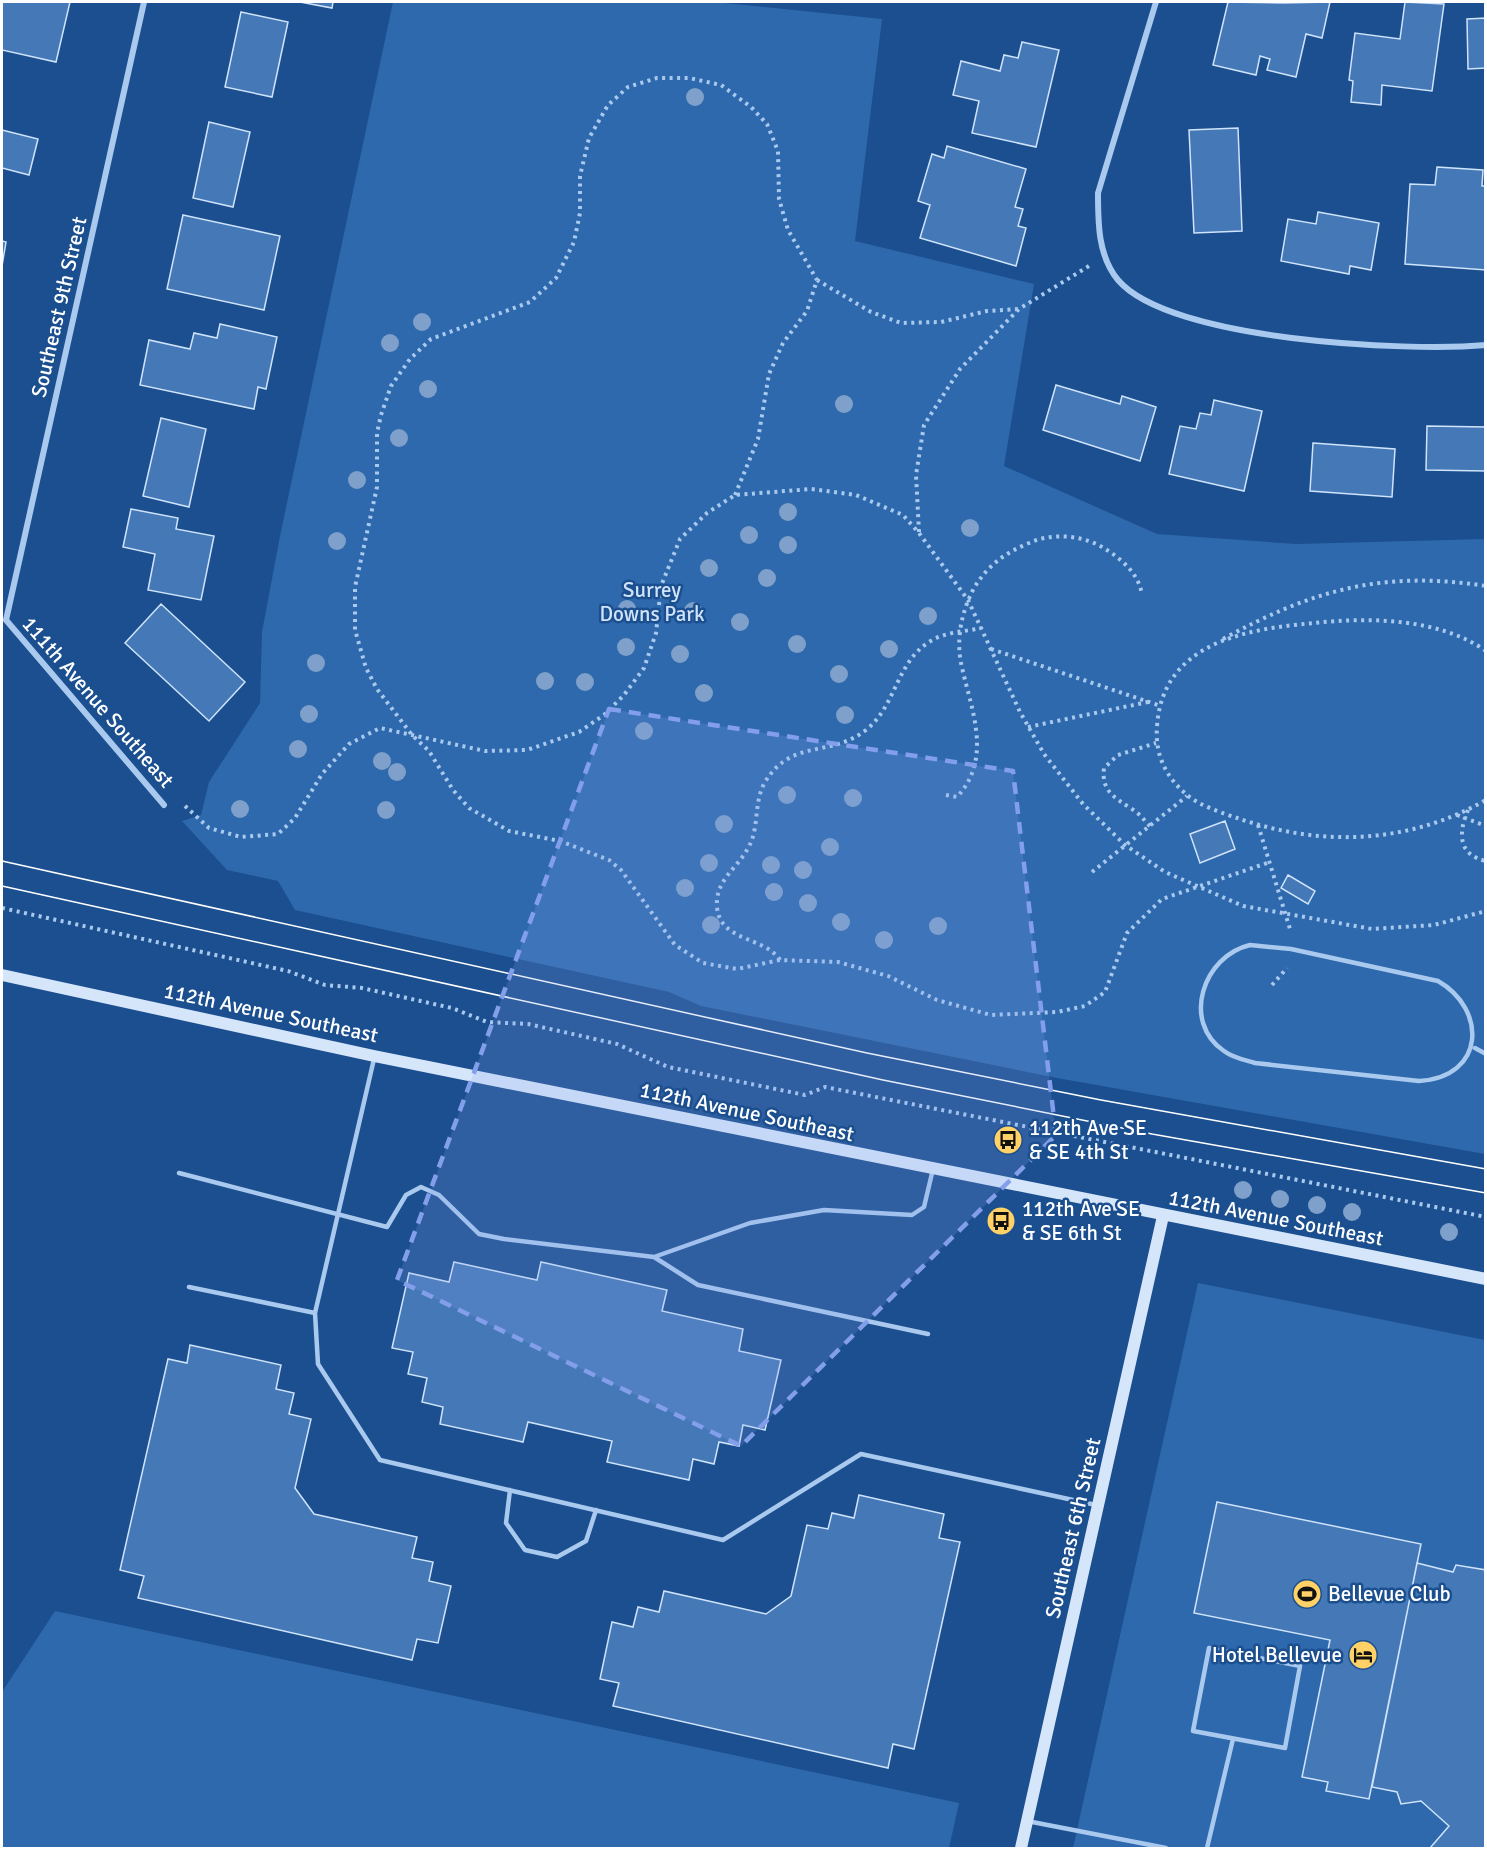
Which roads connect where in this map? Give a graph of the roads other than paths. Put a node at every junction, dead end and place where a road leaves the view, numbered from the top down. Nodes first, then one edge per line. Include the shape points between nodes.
1 (144, 2) edge
2 (1156, 2) edge
3 (1485, 345) edge
4 (4, 620) edge
5 (164, 805) road end
6 (2, 975) edge
7 (1474, 1048) junction
8 (1485, 1054) edge
9 (374, 1056) junction
10 (933, 1169) junction
11 (179, 1173) dead end
12 (1163, 1216) junction
13 (654, 1257) junction
14 (1485, 1279) edge
15 (189, 1287) dead end
16 (315, 1313) junction
17 (928, 1334) dead end
18 (510, 1490) junction
19 (1098, 1506) junction
20 (596, 1510) junction
21 (1233, 1738) junction
22 (1027, 1821) junction
23 (1124, 1841) junction
24 (1021, 1848) edge
25 (1123, 1848) edge
26 (1166, 1848) edge
27 (1207, 1848) edge

1 - 4 street, Southeast 9th Street
2 - 3 street via 1098,193 1104,257 1119,281 1140,297 1177,314 1271,335 1370,346
4 - 5 street, 111th Avenue Southeast
6 - 9 main road, 112th Avenue Southeast
7 - 7 lane via 1474,1018 1461,996 1444,984 1419,975 1291,949 1250,945 1238,948 1217,964 1202,990 1202,1012 1208,1033 1223,1051 1255,1063 1431,1080 1460,1068
7 - 8 lane
9 - 10 main road, 112th Avenue Southeast
9 - 16 lane
10 - 12 main road, 112th Avenue Southeast
10 - 13 lane via 924,1207 912,1215 813,1212 750,1223
11 - 13 lane via 387,1227 406,1195 422,1187 439,1195 479,1234
12 - 14 main road, 112th Avenue Southeast
12 - 19 main road, Southeast 6th Street
13 - 17 lane via 698,1285
15 - 16 lane
16 - 18 lane via 318,1364 380,1460
18 - 20 lane
18 - 20 lane via 506,1523 525,1550 546,1555 557,1557 586,1541
19 - 20 lane via 861,1454 723,1540
19 - 22 main road, Southeast 6th Street
21 - 21 lane via 1285,1748 1300,1666 1209,1648 1193,1731
21 - 27 lane
22 - 23 lane
22 - 24 main road, Southeast 6th Street
23 - 25 lane
23 - 26 lane

